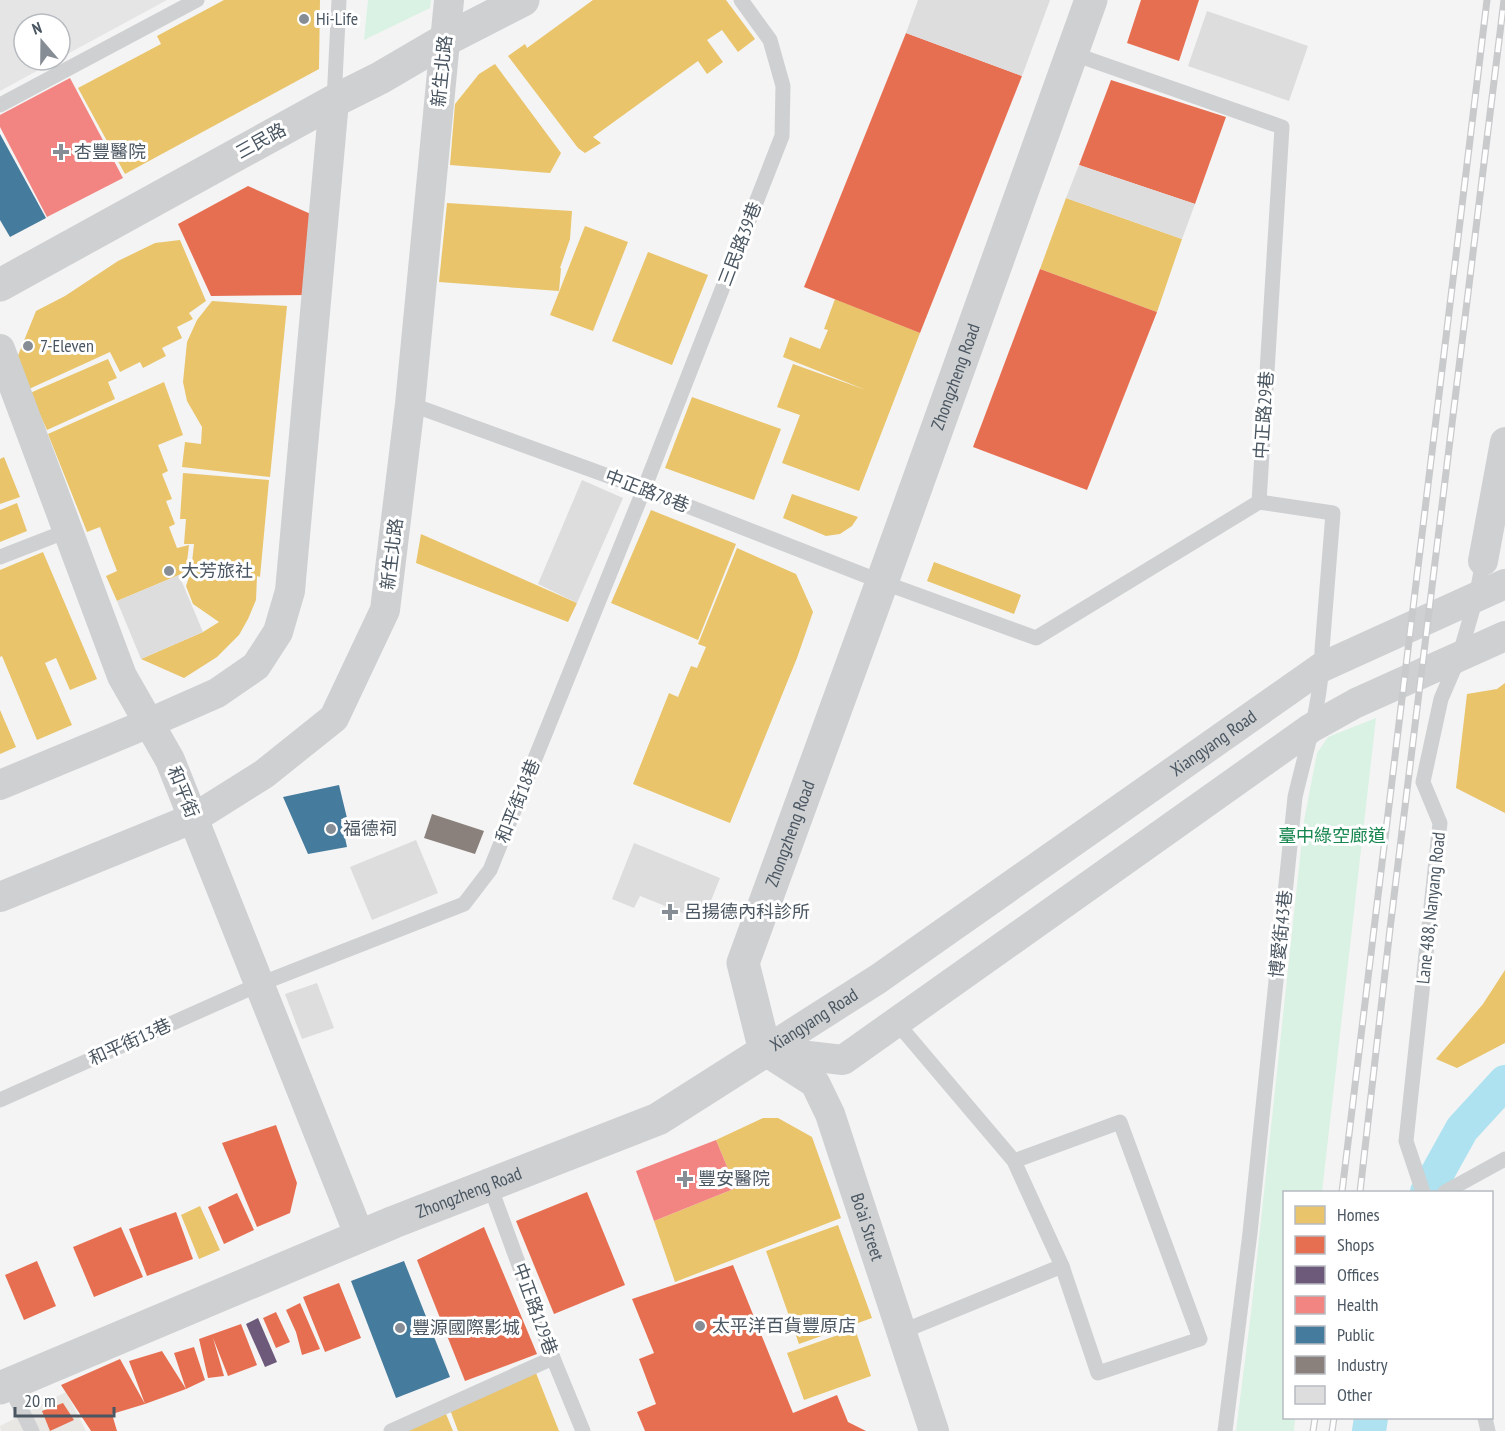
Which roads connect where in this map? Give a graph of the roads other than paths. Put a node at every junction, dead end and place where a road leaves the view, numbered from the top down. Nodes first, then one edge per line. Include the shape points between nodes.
1 (197, 0) edge
2 (339, 0) edge
3 (449, 0) edge
4 (523, 0) edge
5 (741, 0) edge
6 (1091, 0) edge
7 (446, 40) junction
8 (1071, 53) junction
9 (334, 101) junction
10 (0, 105) edge
11 (0, 285) edge
12 (0, 349) edge
13 (410, 404) junction
14 (1505, 442) edge
15 (644, 489) junction
16 (1258, 502) junction
17 (67, 531) junction
18 (0, 557) edge
19 (1483, 561) joint
20 (882, 582) junction
21 (1505, 584) edge
22 (1476, 598) junction
23 (1505, 636) edge
24 (1459, 657) junction
25 (1322, 667) junction
26 (149, 723) junction
27 (1311, 728) junction
28 (0, 785) edge
29 (194, 818) junction
30 (0, 897) edge
31 (260, 984) junction
32 (897, 1023) junction
33 (765, 1051) junction
34 (0, 1100) edge
35 (1505, 1159) edge
36 (1014, 1161) junction
37 (489, 1186) junction
38 (1423, 1191) edge
39 (1447, 1191) edge
40 (360, 1237) junction
41 (1062, 1266) junction
42 (901, 1332) junction
43 (553, 1358) junction
44 (4, 1387) edge
45 (32, 1431) edge
46 (391, 1431) edge
47 (583, 1431) edge
48 (934, 1431) edge
49 (1225, 1431) edge

1 - 10 lane
2 - 9 lane
3 - 7 street, 新生北路
4 - 7 street, 三民路
5 - 15 lane, 三民路39巷 via 770,40 783,86 782,136
6 - 8 street, Zhongzheng Road
7 - 9 street, 三民路
7 - 13 street, 新生北路
8 - 16 lane, 中正路29巷 via 1281,127
8 - 20 street, Zhongzheng Road
9 - 11 street, 三民路
9 - 26 street via 290,591 278,632 256,666 217,693
12 - 17 street, 和平街
13 - 15 lane, 中正路78巷
13 - 29 street, 新生北路 via 385,610 334,718 264,774
14 - 19 street
15 - 20 lane, 中正路78巷
15 - 31 lane, 和平街18巷 via 490,870 464,904
16 - 20 lane via 1036,638
16 - 25 lane, 博愛街43巷 via 1333,513
17 - 18 lane
17 - 26 street, 和平街 via 122,676
19 - 22 lane, Lane 488, Nanyang Road
20 - 33 street, Zhongzheng Road via 743,963
21 - 22 street, Xiangyang Road
22 - 24 lane, Lane 488, Nanyang Road
22 - 25 street, Xiangyang Road
23 - 24 street, Xiangyang Road
24 - 27 street, Xiangyang Road via 1356,703
24 - 38 lane, Lane 488, Nanyang Road via 1441,699 1423,782 1440,823 1406,1141
25 - 27 lane, 博愛街43巷
25 - 33 street, Xiangyang Road via 878,979
26 - 28 street
26 - 29 street, 和平街 via 170,760
27 - 32 street, Xiangyang Road
27 - 49 lane, 博愛街43巷 via 1295,796 1250,1233
29 - 30 street, 新生北路
29 - 31 street, 和平街
31 - 34 lane, 和平街13巷
31 - 40 street, 和平街
32 - 33 street, Xiangyang Road via 843,1060
32 - 36 lane
33 - 37 street, Zhongzheng Road via 658,1119
33 - 42 street, Bo’ai Street via 815,1083 830,1114
35 - 39 lane
36 - 41 lane
36 - 41 lane via 1120,1122 1200,1339 1098,1373
37 - 40 street, Zhongzheng Road
37 - 43 lane, 中正路129巷
40 - 44 street, Zhongzheng Road
41 - 42 lane
42 - 48 street, Bo’ai Street
43 - 46 lane
43 - 47 lane, 中正路129巷
44 - 45 lane

